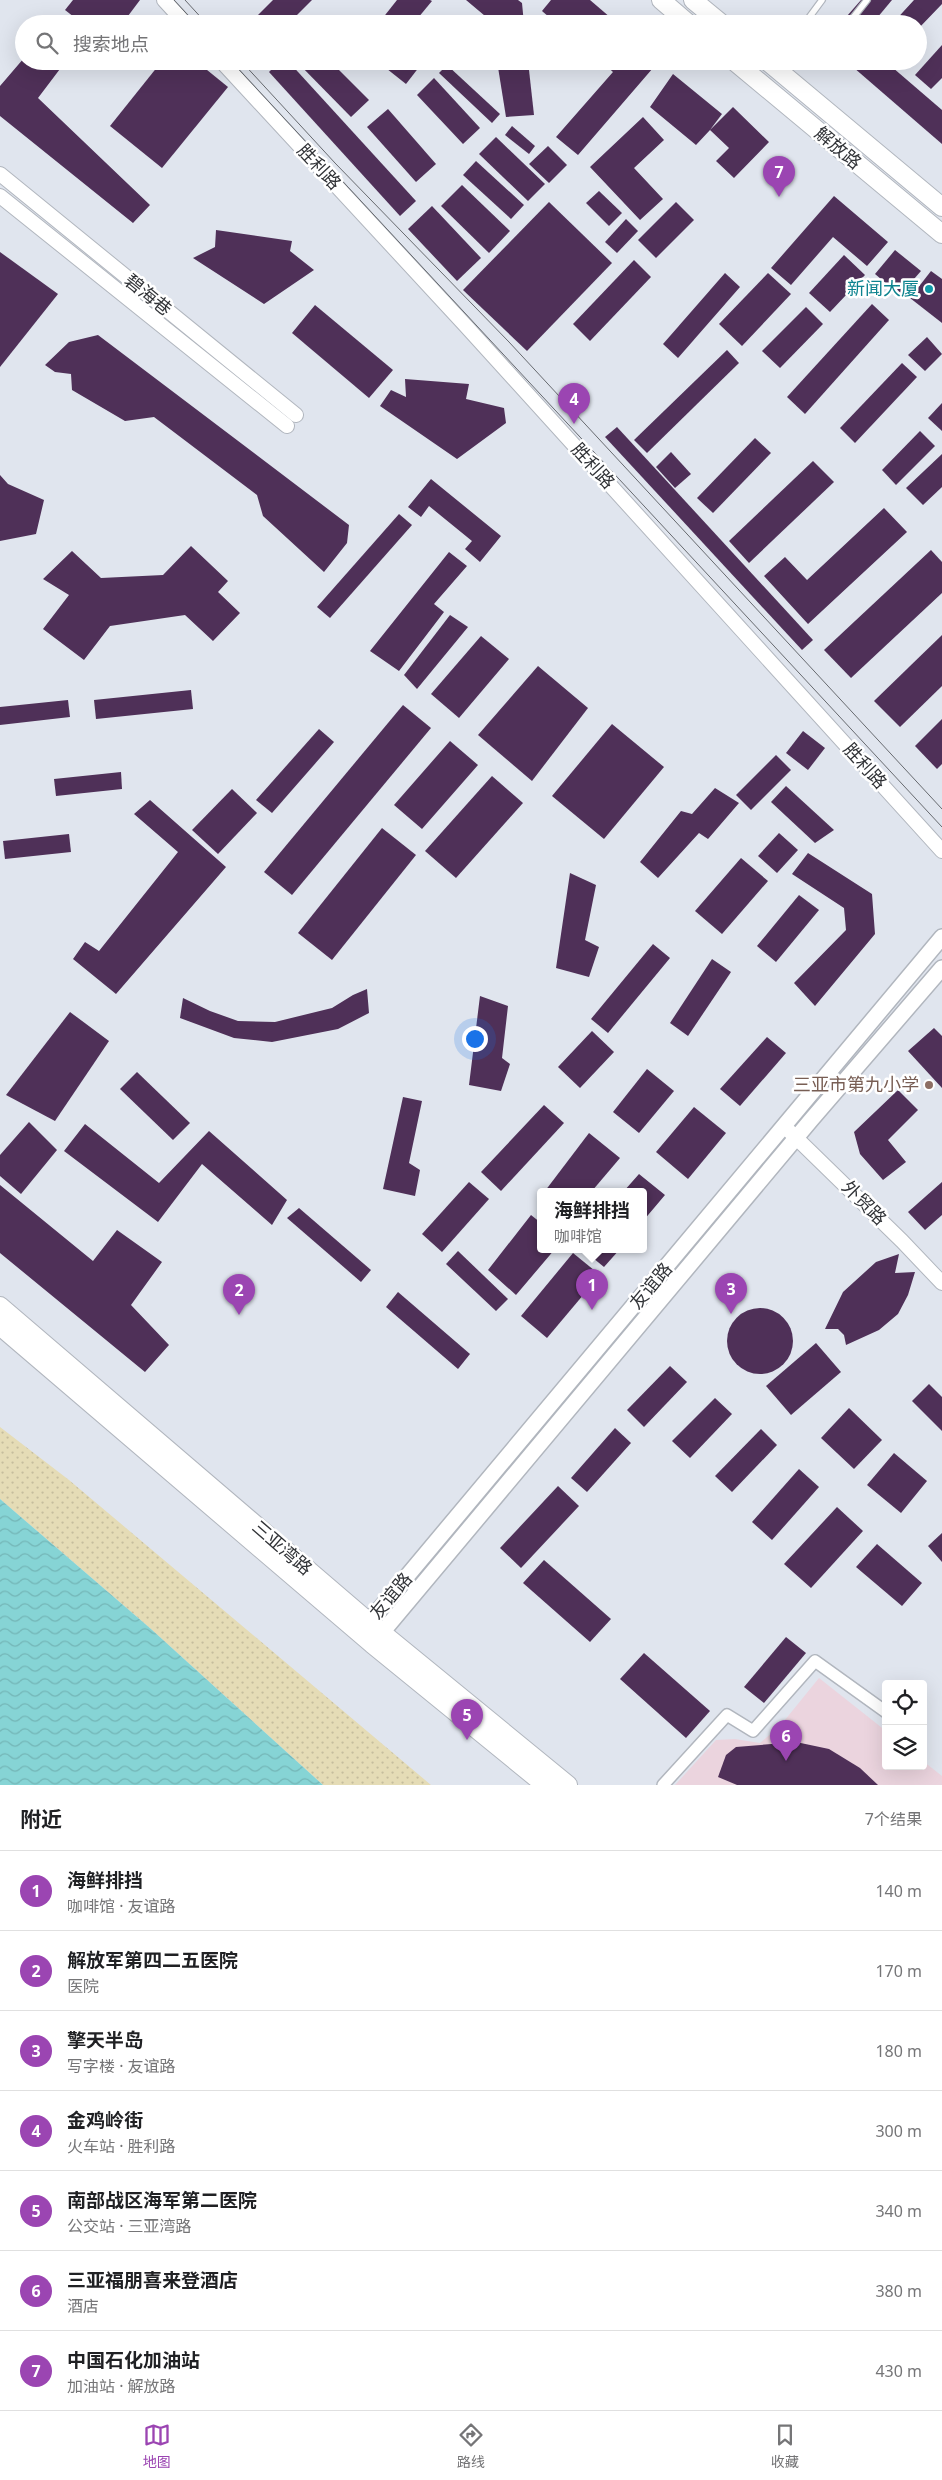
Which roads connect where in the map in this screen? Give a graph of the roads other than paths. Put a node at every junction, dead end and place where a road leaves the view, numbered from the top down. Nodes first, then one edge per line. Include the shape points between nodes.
1 (164, 0) edge
2 (661, 0) edge
3 (693, 0) edge
4 (822, 0) edge
5 (867, 0) edge
6 (178, 15) edge
7 (679, 15) edge
8 (711, 15) edge
9 (811, 15) edge
10 (855, 15) edge
11 (229, 70) edge
12 (745, 70) edge
13 (784, 70) edge
14 (0, 174) edge
15 (0, 196) edge
16 (942, 208) edge
17 (942, 234) edge
18 (296, 415) joint
19 (288, 426) joint
20 (942, 851) edge
21 (942, 937) edge
22 (942, 968) edge
23 (784, 1126) junction
24 (797, 1137) junction
25 (942, 1283) edge
26 (0, 1306) edge
27 (0, 1326) edge
28 (371, 1633) junction
29 (882, 1709) edge
30 (545, 1785) edge
31 (568, 1785) edge
32 (663, 1785) edge

1 - 6 street
2 - 7 main road
3 - 8 main road
4 - 9 lane
5 - 10 lane
11 - 20 street, 胜利路
12 - 17 main road, 解放路
13 - 16 main road, 解放路
14 - 18 street, 碧海巷
15 - 19 street, 碧海巷
18 - 19 street
21 - 23 main road, 友谊路
22 - 24 main road, 友谊路
23 - 24 street, 外贸路
23 - 28 main road, 友谊路
24 - 25 street, 外贸路
24 - 28 main road, 友谊路
26 - 28 main road, 三亚湾路
27 - 28 main road, 三亚湾路
28 - 30 main road, 三亚湾路
28 - 31 main road, 三亚湾路
29 - 32 street via 815,1661 753,1731 726,1715

